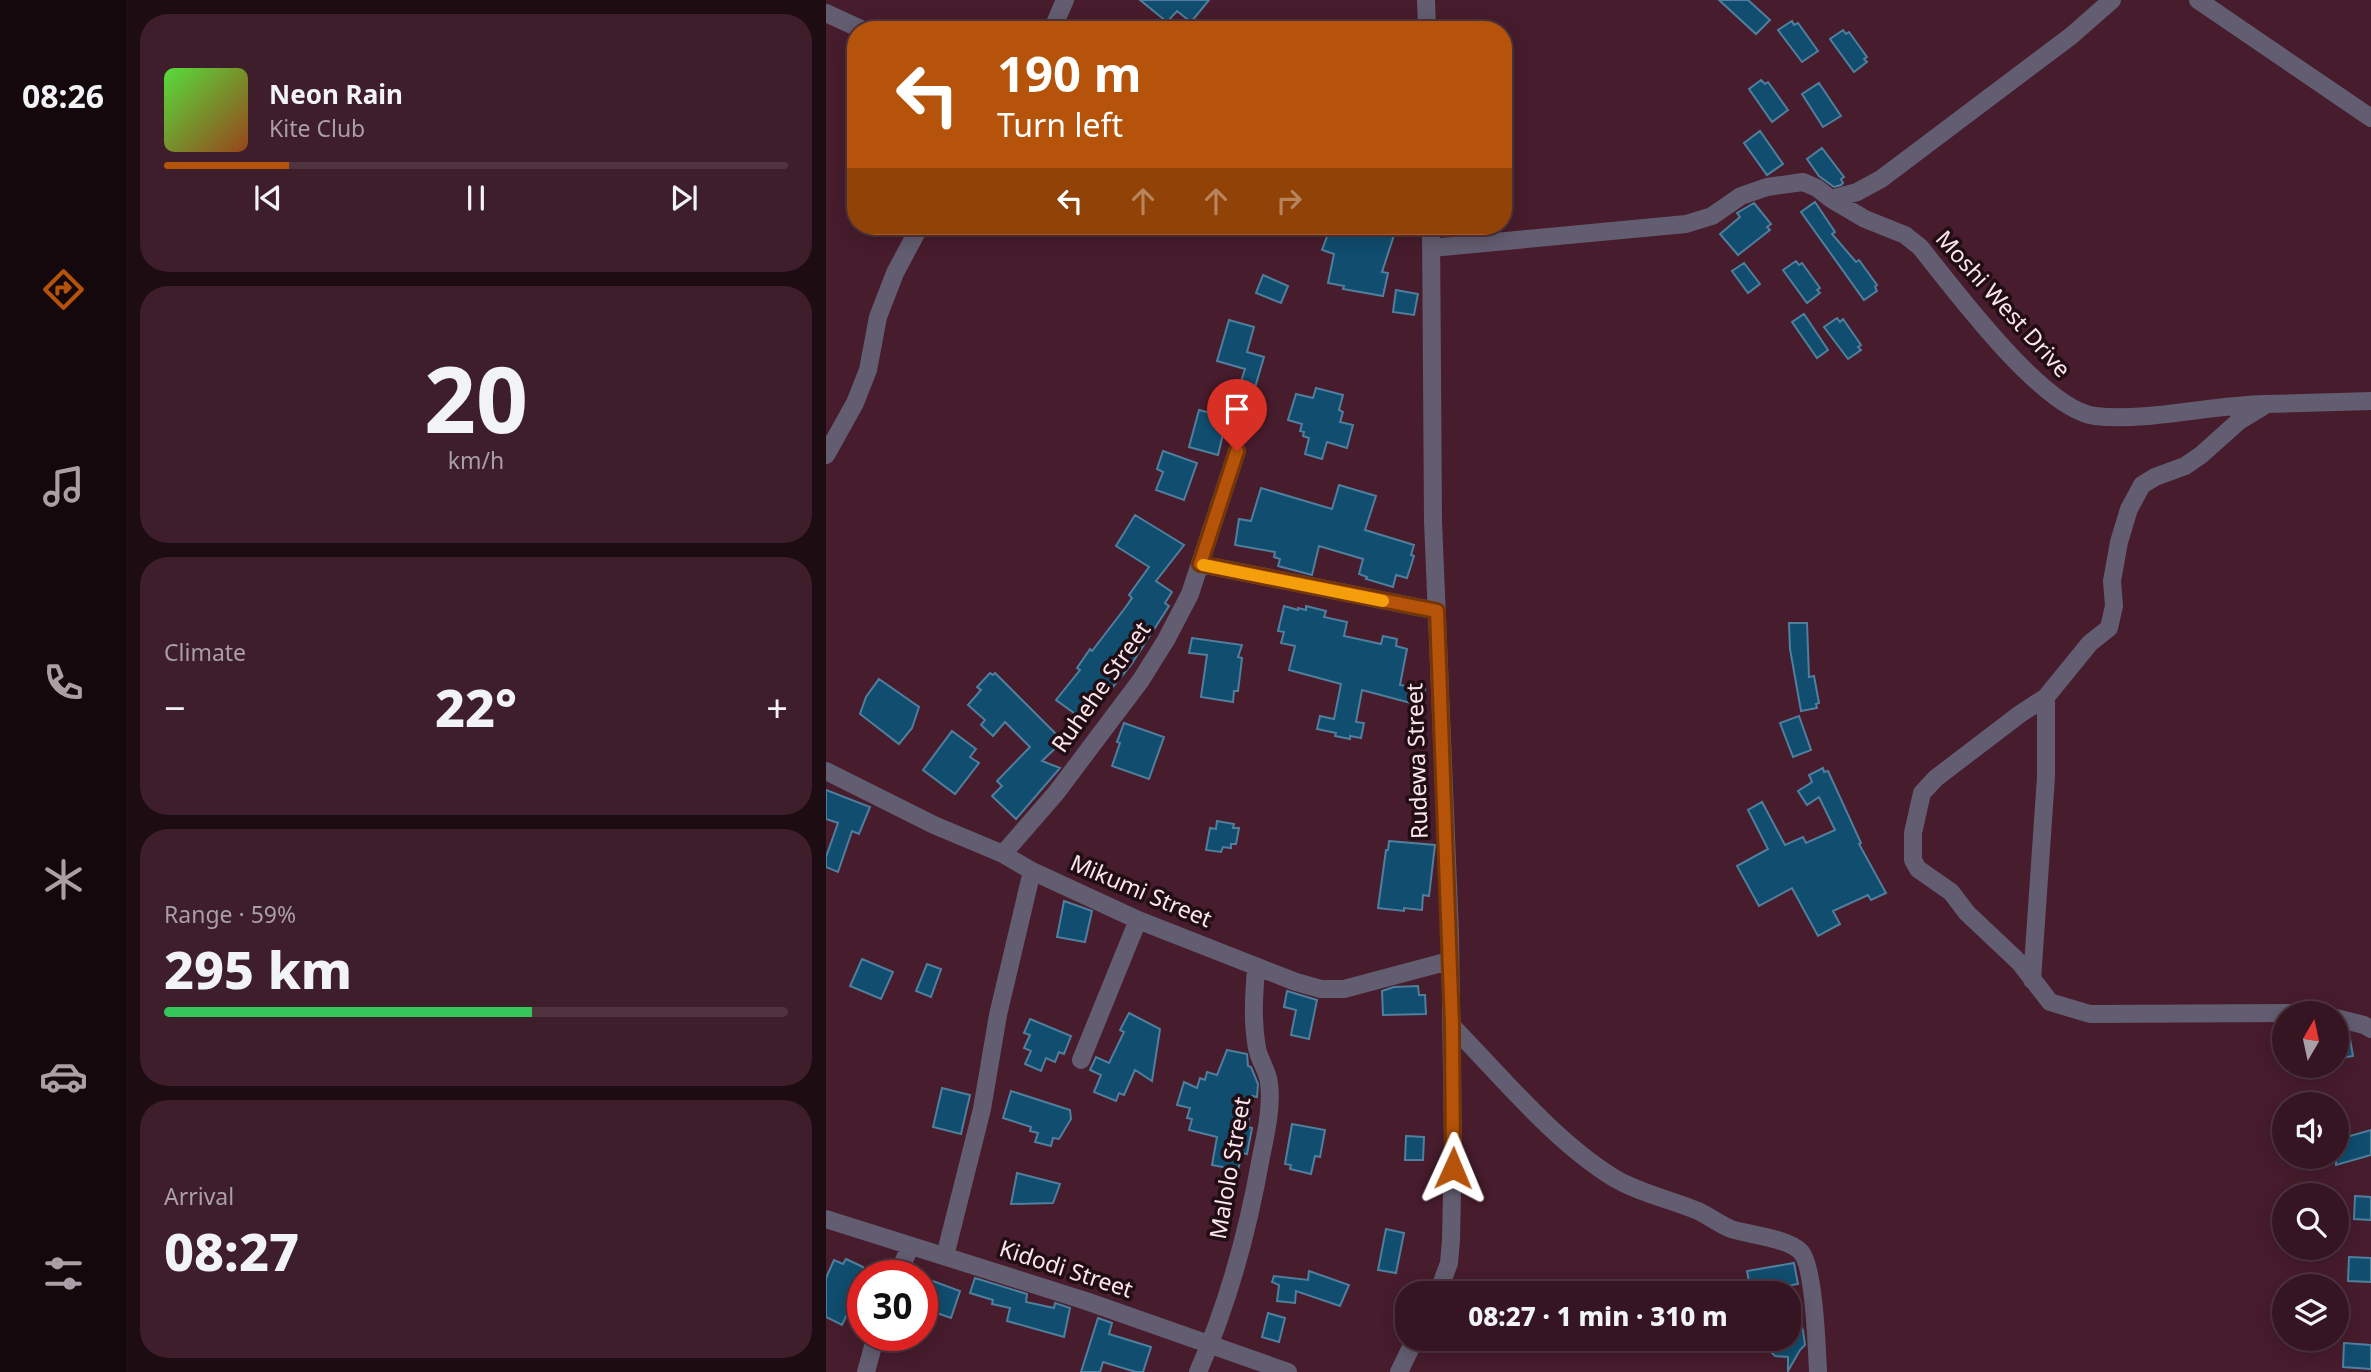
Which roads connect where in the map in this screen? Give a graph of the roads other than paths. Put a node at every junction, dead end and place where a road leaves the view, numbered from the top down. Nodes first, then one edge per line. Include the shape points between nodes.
1 (1065, 0) edge
2 (1426, 0) edge
3 (2112, 0) edge
4 (2198, 0) edge
5 (826, 13) edge
6 (1056, 21) edge
7 (1427, 21) edge
8 (847, 23) edge
9 (2371, 118) edge
10 (1831, 199) junction
11 (915, 235) edge
12 (1431, 235) edge
13 (1432, 248) junction
14 (2371, 401) edge
15 (2267, 404) junction
16 (1237, 451) dead end
17 (826, 456) edge
18 (1200, 564) junction
19 (1437, 611) junction
20 (2046, 697) junction
21 (826, 771) edge
22 (1003, 854) junction
23 (1032, 871) junction
24 (1138, 920) junction
25 (1449, 961) junction
26 (1256, 968) junction
27 (2032, 980) junction
28 (2272, 1013) edge
29 (2349, 1021) edge
30 (1452, 1026) junction
31 (2371, 1030) edge
32 (1081, 1059) dead end
33 (826, 1219) edge
34 (910, 1247) junction
35 (945, 1256) junction
36 (904, 1260) edge
37 (1442, 1281) edge
38 (1210, 1344) junction
39 (872, 1351) edge
40 (1409, 1351) edge
41 (866, 1372) edge
42 (1198, 1372) edge
43 (1288, 1372) edge
44 (1399, 1372) edge
45 (1818, 1372) edge

1 - 6 street
2 - 7 street
3 - 10 street via 1881,179
4 - 9 street
5 - 8 street
10 - 13 street, Moshi West Drive via 1817,188 1792,182 1741,196 1712,216 1686,224
10 - 15 street, Moshi West Drive via 1920,247 2018,363 2075,410 2128,417
11 - 17 street via 878,317 868,370 855,403
12 - 13 street, Rudewa Street
13 - 19 street, Rudewa Street
14 - 15 street, Moshi West Drive
15 - 20 street via 2185,466 2142,485 2119,542 2109,628
16 - 18 street, Ruhehe Street
18 - 19 street
18 - 22 street, Ruhehe Street via 1190,594 1141,680 1056,793
19 - 25 street, Rudewa Street
20 - 27 street via 2046,777
20 - 27 street via 1936,778 1922,793 1913,833 1913,860 1918,869 1951,892
21 - 22 street, Mikumi Street
22 - 23 street, Mikumi Street
23 - 24 street, Mikumi Street
23 - 35 street via 998,1015 982,1109
24 - 26 street, Mikumi Street
24 - 32 street
25 - 26 street, Mikumi Street via 1344,989 1321,989
25 - 30 street, Rudewa Street
26 - 38 street, Malolo Street via 1253,1019 1269,1081 1268,1122 1252,1208
27 - 28 street via 2050,1002 2090,1014
29 - 31 street
30 - 37 street, Rudewa Street via 1451,1240
30 - 45 street via 1574,1151 1616,1179 1728,1228 1801,1252 1815,1320
33 - 34 street, Kidodi Street
34 - 35 street, Kidodi Street
34 - 36 street
35 - 38 street, Kidodi Street
38 - 42 street, Malolo Street
38 - 43 street, Kidodi Street
39 - 41 street
40 - 44 street

